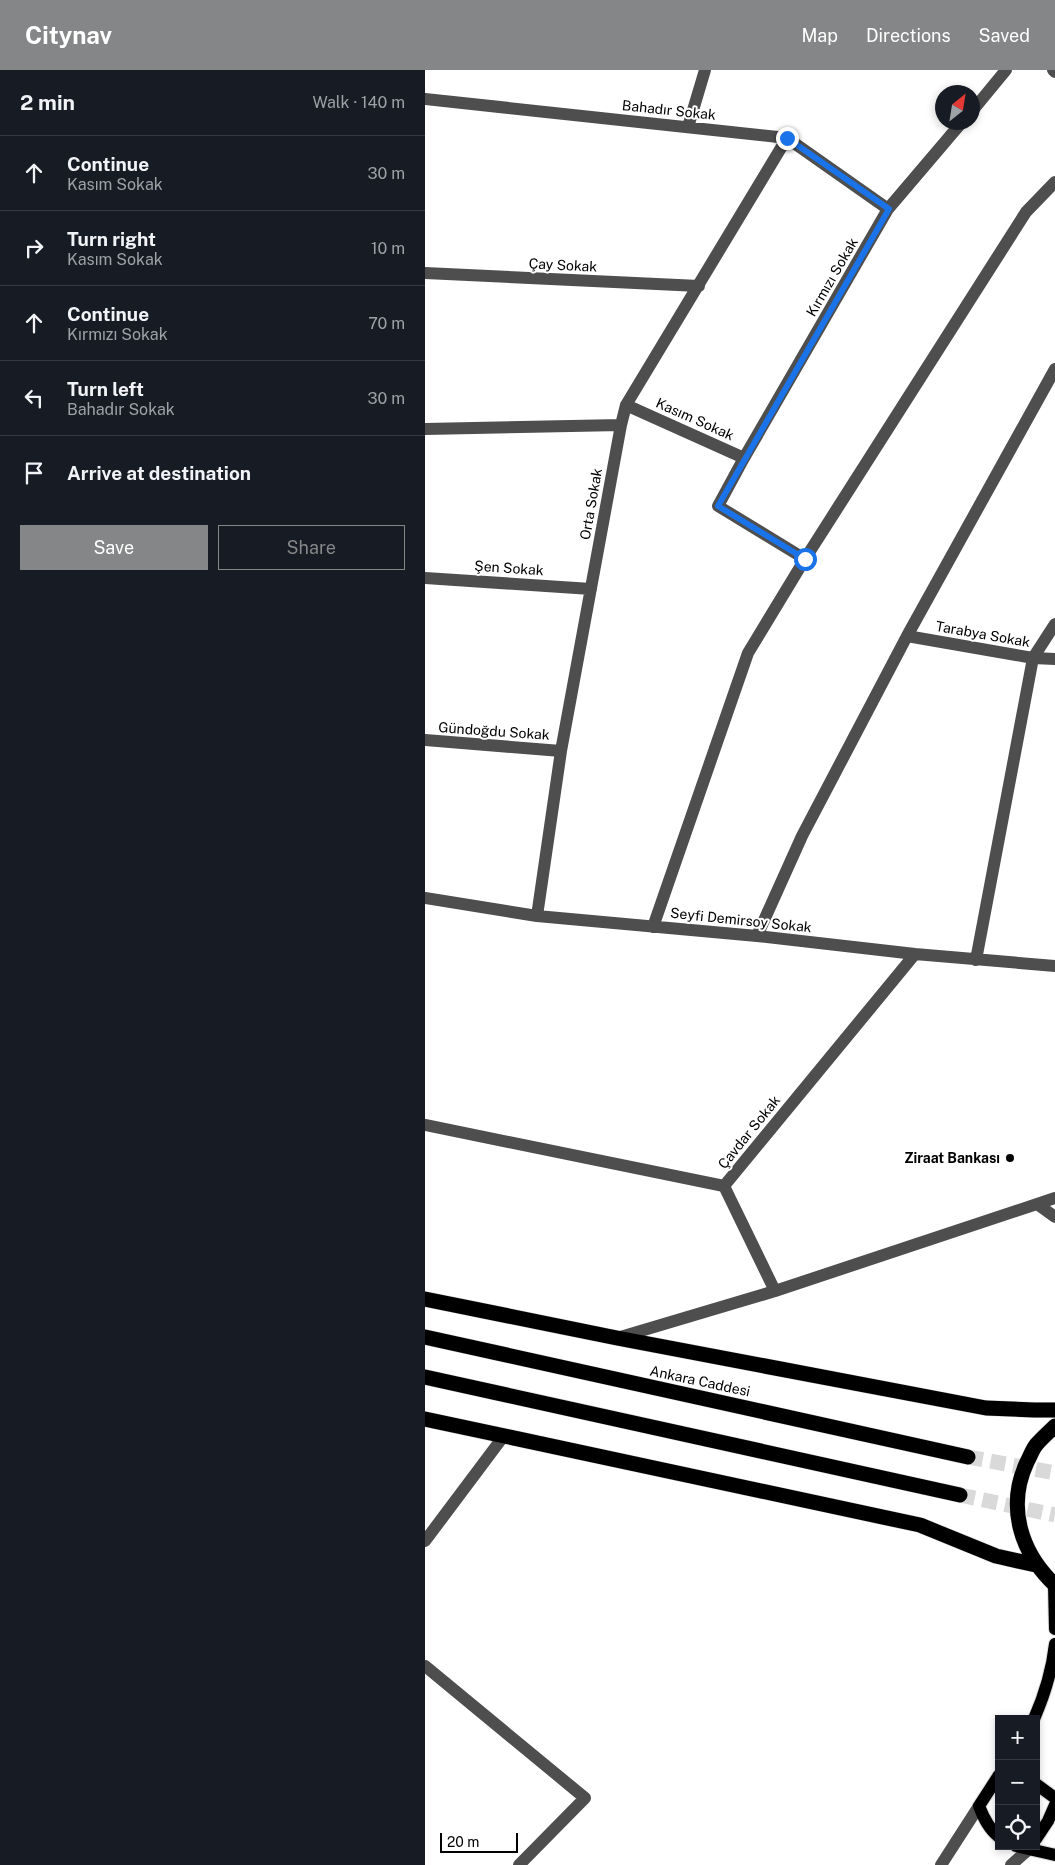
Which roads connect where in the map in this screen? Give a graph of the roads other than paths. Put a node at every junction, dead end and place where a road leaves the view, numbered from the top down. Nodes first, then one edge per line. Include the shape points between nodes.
1 (705, 70) edge
2 (1006, 70) edge
3 (425, 99) edge
4 (980, 102) edge
5 (688, 126) junction
6 (955, 130) edge
7 (787, 138) junction
8 (1055, 182) edge
9 (889, 209) junction
10 (425, 273) edge
11 (699, 286) junction
12 (1055, 369) edge
13 (626, 405) junction
14 (621, 425) junction
15 (425, 429) edge
16 (744, 458) junction
17 (805, 559) junction
18 (425, 578) edge
19 (591, 589) junction
20 (1055, 624) edge
21 (907, 636) junction
22 (1033, 658) junction
23 (1055, 659) edge
24 (425, 740) edge
25 (561, 751) junction
26 (425, 898) edge
27 (537, 916) junction
28 (653, 927) junction
29 (757, 936) junction
30 (915, 954) junction
31 (976, 960) junction
32 (1055, 966) edge
33 (425, 1125) edge
34 (724, 1186) junction
35 (1055, 1198) edge
36 (1037, 1204) junction
37 (1055, 1217) edge
38 (775, 1291) junction
39 (425, 1299) edge
40 (425, 1337) edge
41 (617, 1338) junction
42 (425, 1377) edge
43 (1055, 1410) edge
44 (425, 1419) edge
45 (1055, 1426) edge
46 (503, 1437) junction
47 (968, 1457) tunnel mouth
48 (960, 1495) tunnel mouth
49 (425, 1541) edge
50 (1036, 1565) junction
51 (1055, 1585) edge
52 (1055, 1629) edge
53 (1055, 1644) edge
54 (425, 1666) edge
55 (1036, 1715) edge
56 (995, 1781) edge
57 (1040, 1787) edge
58 (1055, 1798) edge
59 (1055, 1805) edge
60 (979, 1806) junction
61 (1040, 1833) edge
62 (995, 1835) edge
63 (1023, 1850) edge
64 (1034, 1850) edge
65 (1055, 1855) edge
66 (519, 1865) edge
67 (941, 1865) edge
68 (1011, 1865) edge

1 - 5 street
2 - 4 street
3 - 5 street, Bahadır Sokak
5 - 7 street, Bahadır Sokak
6 - 9 street, Kırmızı Sokak
7 - 9 street, Bahadır Sokak
7 - 11 street, Orta Sokak
8 - 17 street via 1026,212
9 - 16 street, Kırmızı Sokak
10 - 11 street, Çay Sokak
11 - 13 street, Orta Sokak
12 - 21 street
13 - 14 street, Orta Sokak
13 - 16 street, Kasım Sokak
14 - 15 street
14 - 19 street, Orta Sokak
16 - 17 street, Kasım Sokak via 718,506
17 - 28 street via 748,653
18 - 19 street, Şen Sokak
19 - 25 street, Orta Sokak
20 - 22 street
21 - 22 street, Tarabya Sokak
21 - 29 street via 802,836
22 - 23 street, Tarabya Sokak
22 - 31 street
24 - 25 street, Gündoğdu Sokak
25 - 27 street, Orta Sokak
26 - 27 street, Seyfi Demirsoy Sokak
27 - 28 street, Seyfi Demirsoy Sokak
28 - 29 street, Seyfi Demirsoy Sokak
29 - 30 street, Seyfi Demirsoy Sokak
30 - 31 street, Seyfi Demirsoy Sokak
30 - 34 street, Çavdar Sokak
31 - 32 street, Seyfi Demirsoy Sokak
33 - 34 street, Çavdar Sokak
34 - 38 street
35 - 36 street
36 - 37 street
36 - 38 street
38 - 41 street
39 - 41 highway
40 - 47 highway, Ankara Caddesi
41 - 43 highway via 986,1408
42 - 48 highway
44 - 46 highway
45 - 50 highway via 1035,1446 1021,1475 1017,1506 1022,1537
46 - 49 street
46 - 50 highway via 920,1525 996,1556
50 - 51 highway
51 - 52 main road
53 - 55 main road via 1053,1667
54 - 66 street via 585,1798
56 - 60 main road
57 - 58 main road
59 - 61 main road
60 - 62 main road
60 - 67 street
63 - 68 street
64 - 65 main road

